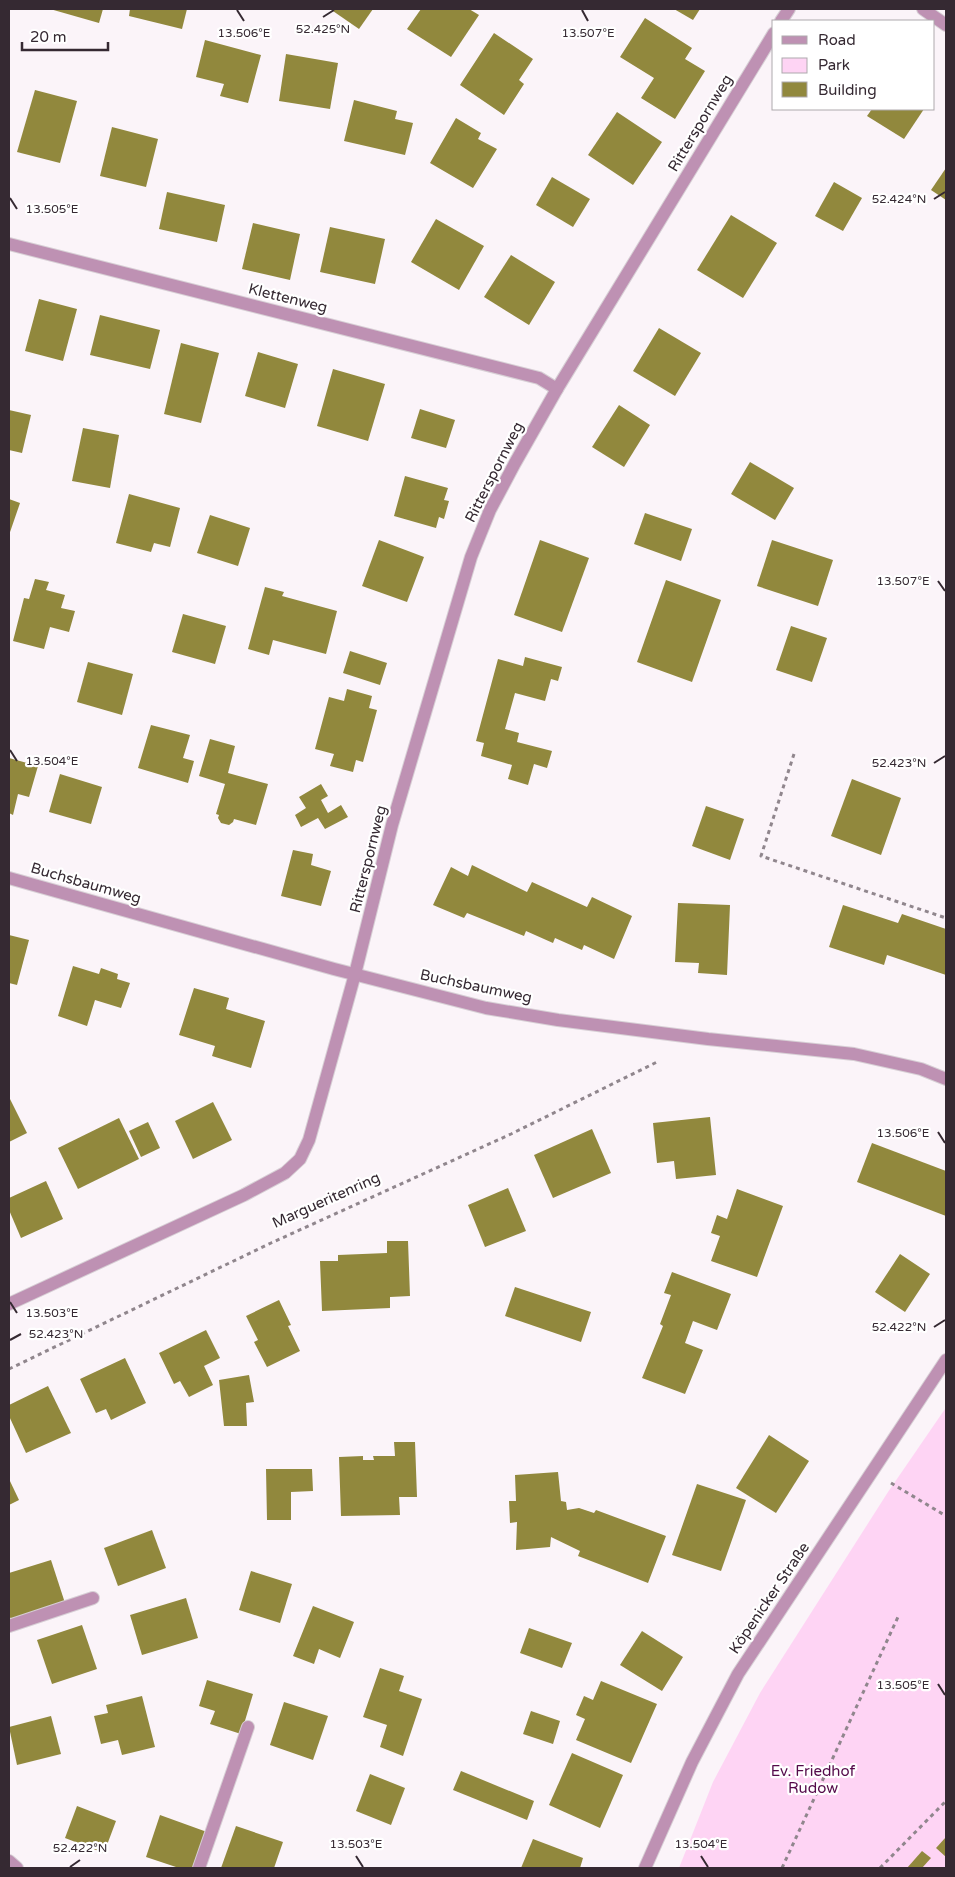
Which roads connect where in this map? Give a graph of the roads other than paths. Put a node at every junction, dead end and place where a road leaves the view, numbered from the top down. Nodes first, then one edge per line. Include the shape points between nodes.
1 (788, 9) edge
2 (923, 9) edge
3 (782, 20) edge
4 (946, 25) edge
5 (772, 36) edge
6 (9, 244) edge
7 (557, 389) junction
8 (9, 878) edge
9 (355, 974) junction
10 (946, 1079) edge
11 (9, 1304) edge
12 (946, 1360) edge
13 (94, 1598) dead end
14 (9, 1626) edge
15 (248, 1727) dead end
16 (9, 1862) edge
17 (17, 1868) edge
18 (198, 1868) edge
19 (645, 1868) edge

1 - 3 street
2 - 4 street
5 - 7 street, Ritterspornweg
6 - 7 street, Klettenweg via 539,378
7 - 9 street, Ritterspornweg via 494,502 471,557 392,825
8 - 9 street, Buchsbaumweg
9 - 10 street, Buchsbaumweg via 486,1008 699,1038 854,1054 921,1069
9 - 11 street via 310,1140 300,1159 285,1173 244,1195
12 - 19 street, Köpenicker Straße via 738,1674 692,1762
13 - 14 street
15 - 18 street
16 - 17 street

